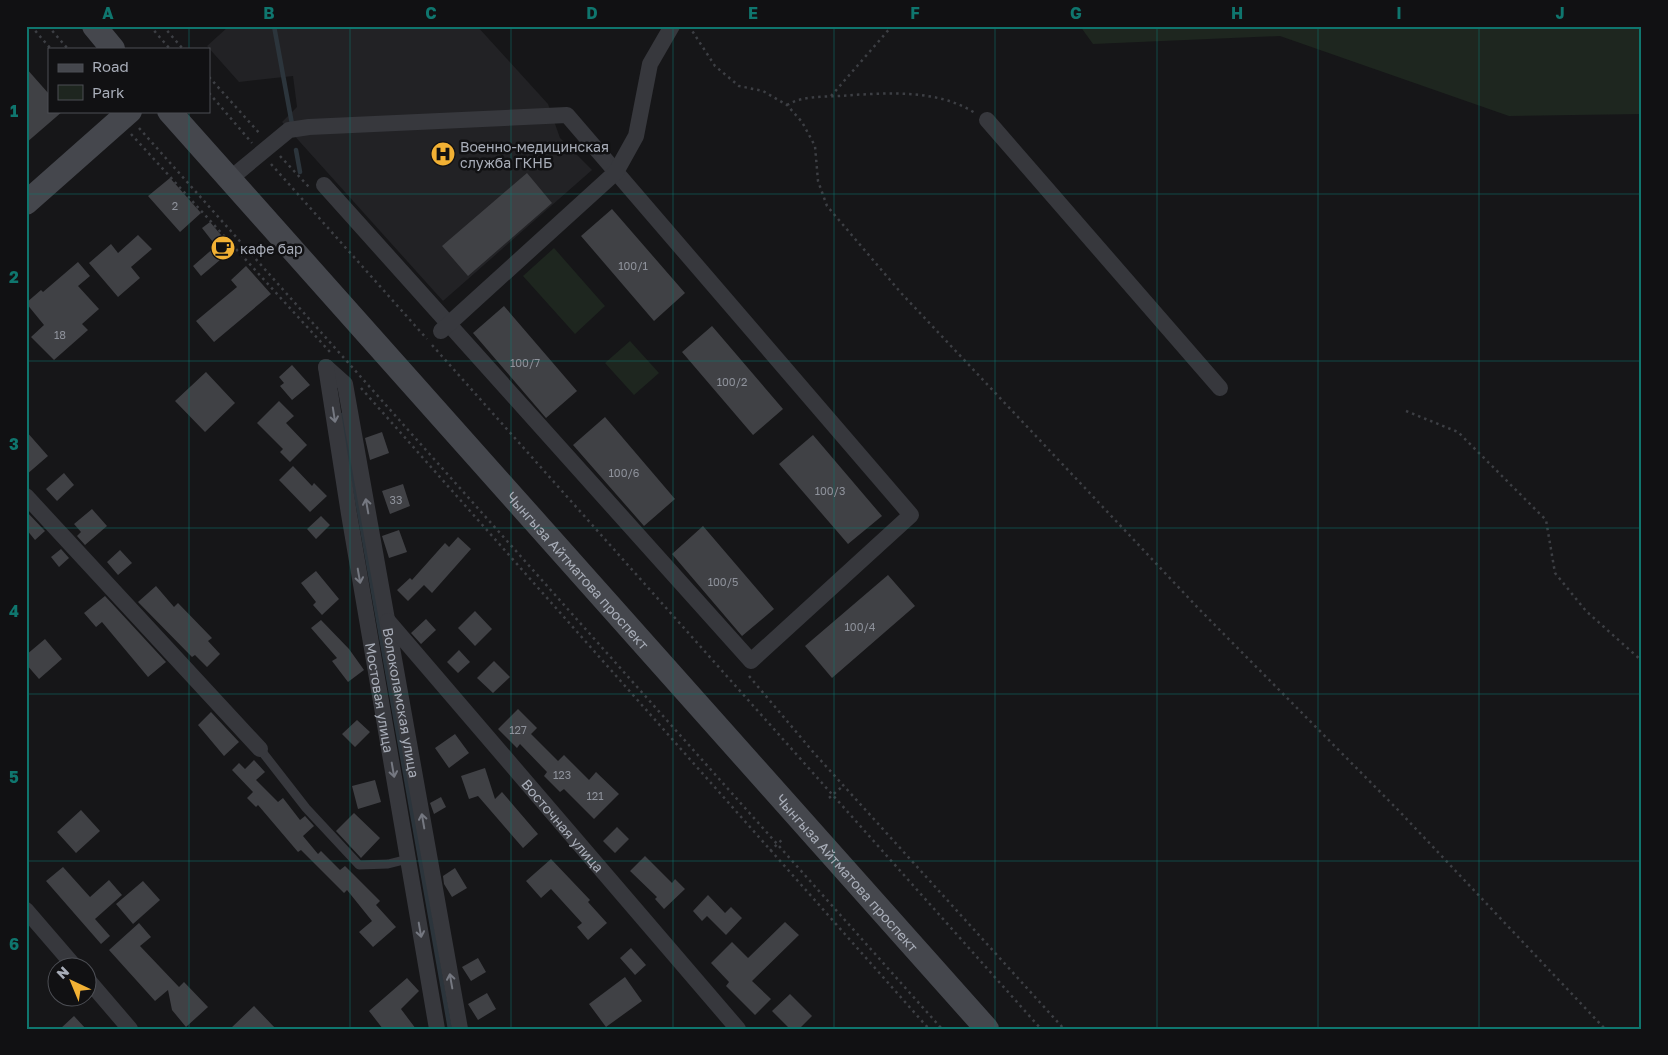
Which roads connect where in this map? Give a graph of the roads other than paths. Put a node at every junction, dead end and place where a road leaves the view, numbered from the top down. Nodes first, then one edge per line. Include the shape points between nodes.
1 (94, 26) edge
2 (672, 26) edge
3 (113, 48) edge
4 (171, 112) edge
5 (125, 116) edge
6 (987, 120) road end
7 (616, 172) junction
8 (231, 178) junction
9 (324, 185) dead end
10 (26, 203) edge
11 (445, 328) junction
12 (330, 362) joint
13 (1220, 388) dead end
14 (26, 496) edge
15 (388, 621) junction
16 (260, 749) joint
17 (408, 859) junction
18 (26, 910) edge
19 (67, 958) edge
20 (98, 992) edge
21 (130, 1029) edge
22 (437, 1029) edge
23 (460, 1029) edge
24 (738, 1029) edge
25 (987, 1029) edge

1 - 3 main road
2 - 7 street via 650,64 636,136
4 - 8 main road, Чынгыза Айтматова проспект
5 - 10 main road
6 - 13 street
7 - 8 street via 566,115 289,130
7 - 11 street
7 - 11 street via 911,515 780,635 750,661
8 - 25 main road, Чынгыза Айтматова проспект
9 - 11 street
15 -> 12 street, Волоколамская улица via 345,384
12 -> 17 street, Мостовая улица via 350,524
14 - 16 street
23 -> 15 street, Волоколамская улица
15 - 24 street, Восточная улица
16 - 17 lane via 306,808 359,865 388,864
17 -> 22 street, Мостовая улица
18 - 19 street
20 - 21 street

